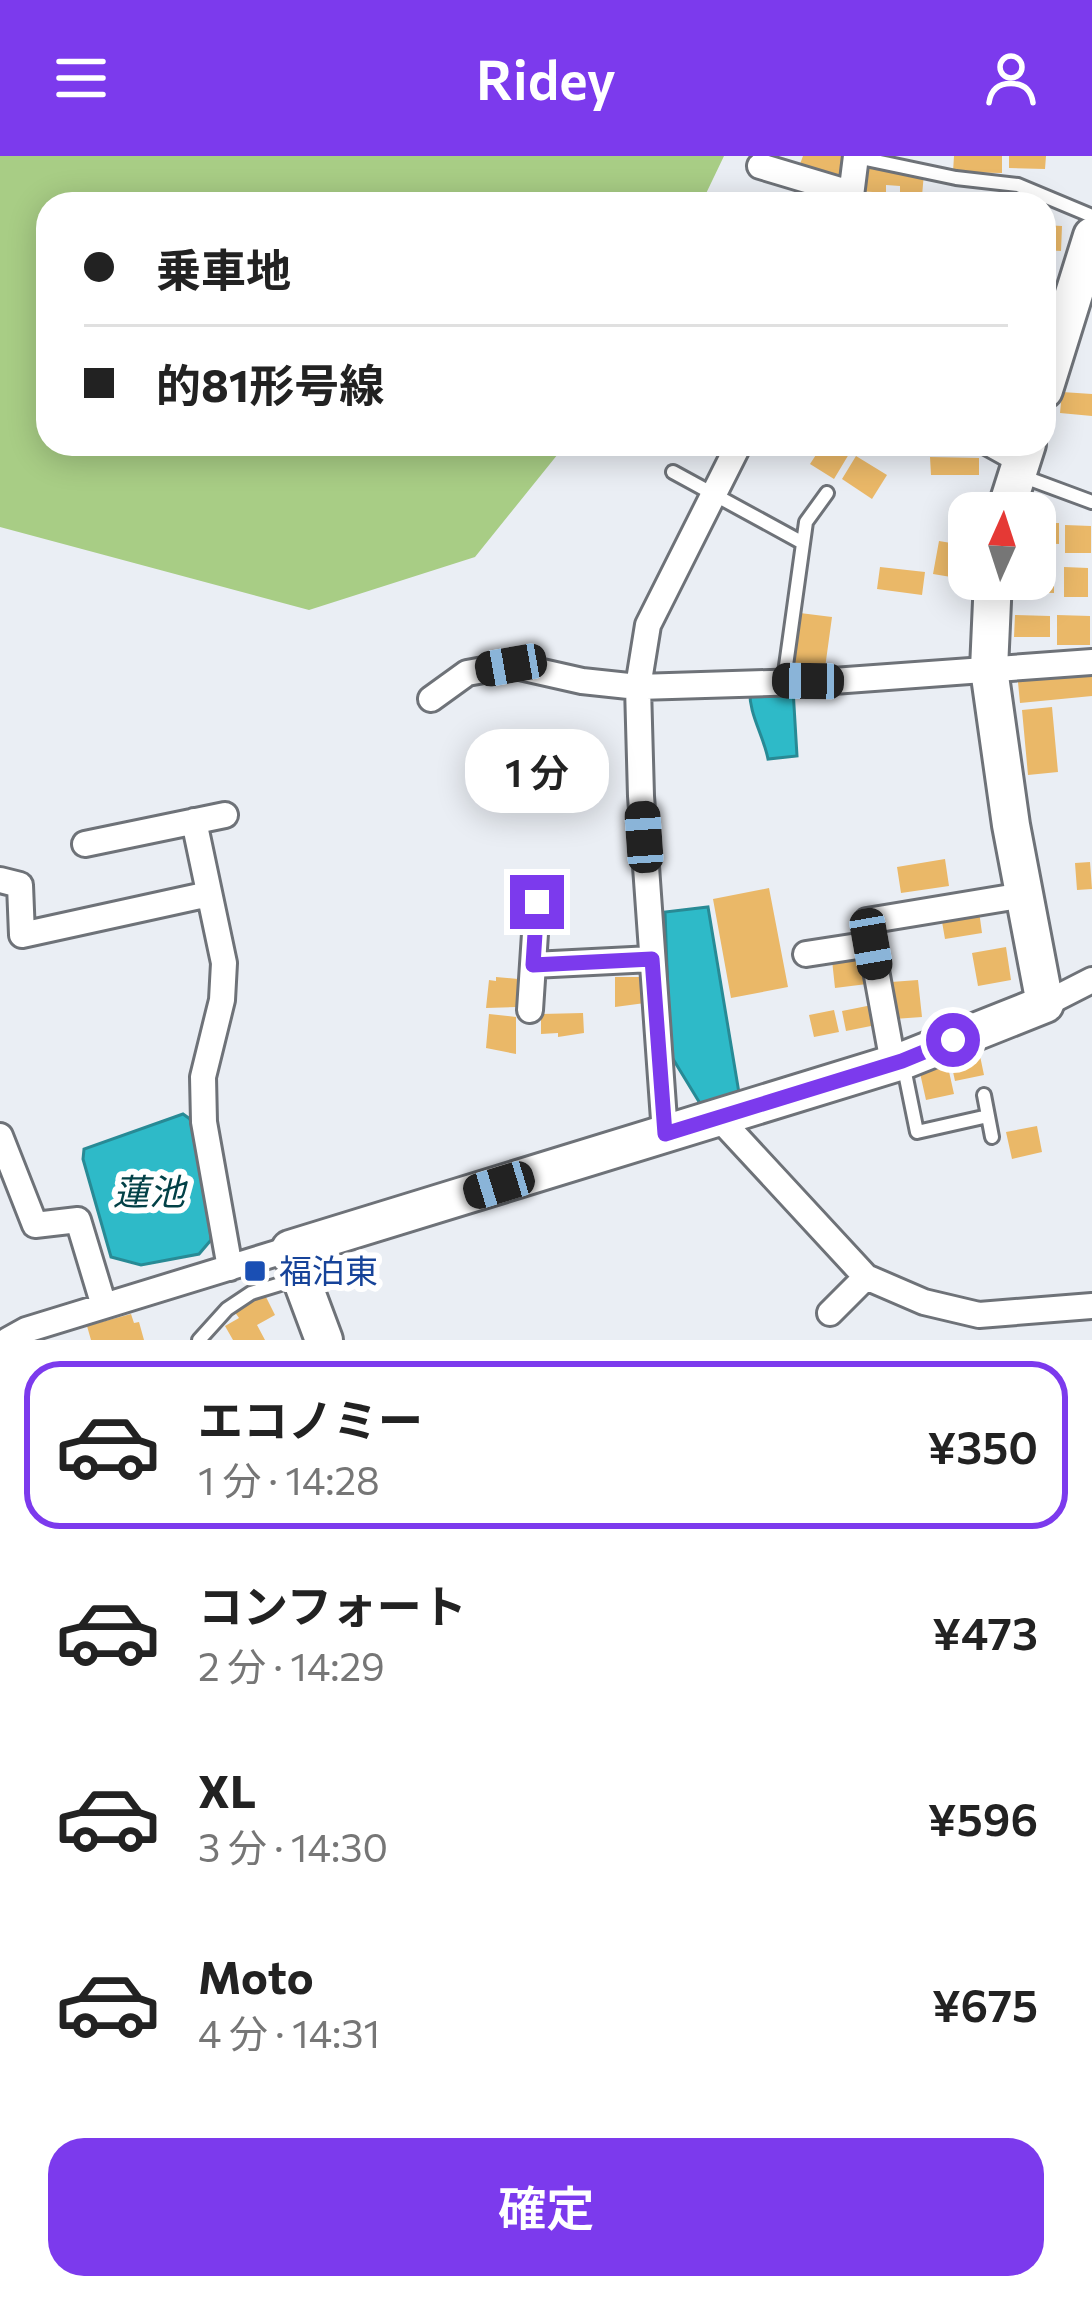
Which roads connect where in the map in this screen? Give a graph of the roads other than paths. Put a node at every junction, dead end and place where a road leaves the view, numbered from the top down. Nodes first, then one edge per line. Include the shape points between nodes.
1 (856, 156) edge
2 (760, 166) dead end
3 (833, 192) edge
4 (851, 192) edge
5 (1035, 192) edge
6 (1056, 201) edge
7 (1092, 216) edge
8 (1092, 236) edge
9 (1056, 352) edge
10 (733, 456) edge
11 (1022, 462) edge
12 (673, 472) dead end
13 (715, 492) junction
14 (1011, 492) edge
15 (827, 493) dead end
16 (1092, 502) edge
17 (803, 543) junction
18 (992, 600) edge
19 (1092, 662) edge
20 (989, 669) junction
21 (784, 680) junction
22 (638, 687) junction
23 (431, 699) dead end
24 (225, 815) dead end
25 (194, 821) junction
26 (85, 844) dead end
27 (0, 880) edge
28 (209, 894) junction
29 (1024, 895) junction
30 (537, 902) dead end
31 (871, 944) junction
32 (806, 954) dead end
33 (652, 959) junction
34 (533, 965) junction
35 (1092, 980) edge
36 (1045, 1004) junction
37 (530, 1010) dead end
38 (898, 1062) junction
39 (984, 1095) dead end
40 (988, 1116) junction
41 (718, 1118) junction
42 (665, 1134) junction
43 (0, 1136) edge
44 (992, 1137) dead end
45 (296, 1264) junction
46 (230, 1268) junction
47 (866, 1277) junction
48 (104, 1306) junction
49 (1092, 1306) edge
50 (830, 1313) dead end
51 (8, 1340) edge
52 (199, 1340) edge
53 (324, 1340) edge

1 - 4 street
1 - 5 lane
2 - 3 street
6 - 7 lane
8 - 9 street
10 - 13 street
11 - 14 street
11 - 16 lane
12 - 13 lane
13 - 17 lane
13 - 22 street via 648,625
15 - 17 lane via 806,522
17 - 21 lane
18 - 20 street
19 - 20 street
20 - 21 street
20 - 29 street
21 - 22 street
22 - 23 street via 511,665 467,674
22 - 33 street
24 - 25 street
25 - 26 street
25 - 28 street
27 - 28 street via 20,885 22,935
28 - 46 street via 224,963 203,1077 204,1122
29 - 31 street via 867,921
29 - 36 street
30 - 34 street
31 - 32 street
31 - 38 street
33 - 34 street
33 - 42 street
34 - 37 street
35 - 36 street
36 - 38 street
38 - 40 lane via 917,1132
38 - 41 street
39 - 40 lane
40 - 44 lane
41 - 42 street
41 - 47 street
42 - 45 street
43 - 48 street via 35,1225 78,1220
45 - 46 street
45 - 52 lane via 227,1309
45 - 53 street
46 - 48 street
47 - 49 street via 979,1316
47 - 50 street
48 - 51 street

